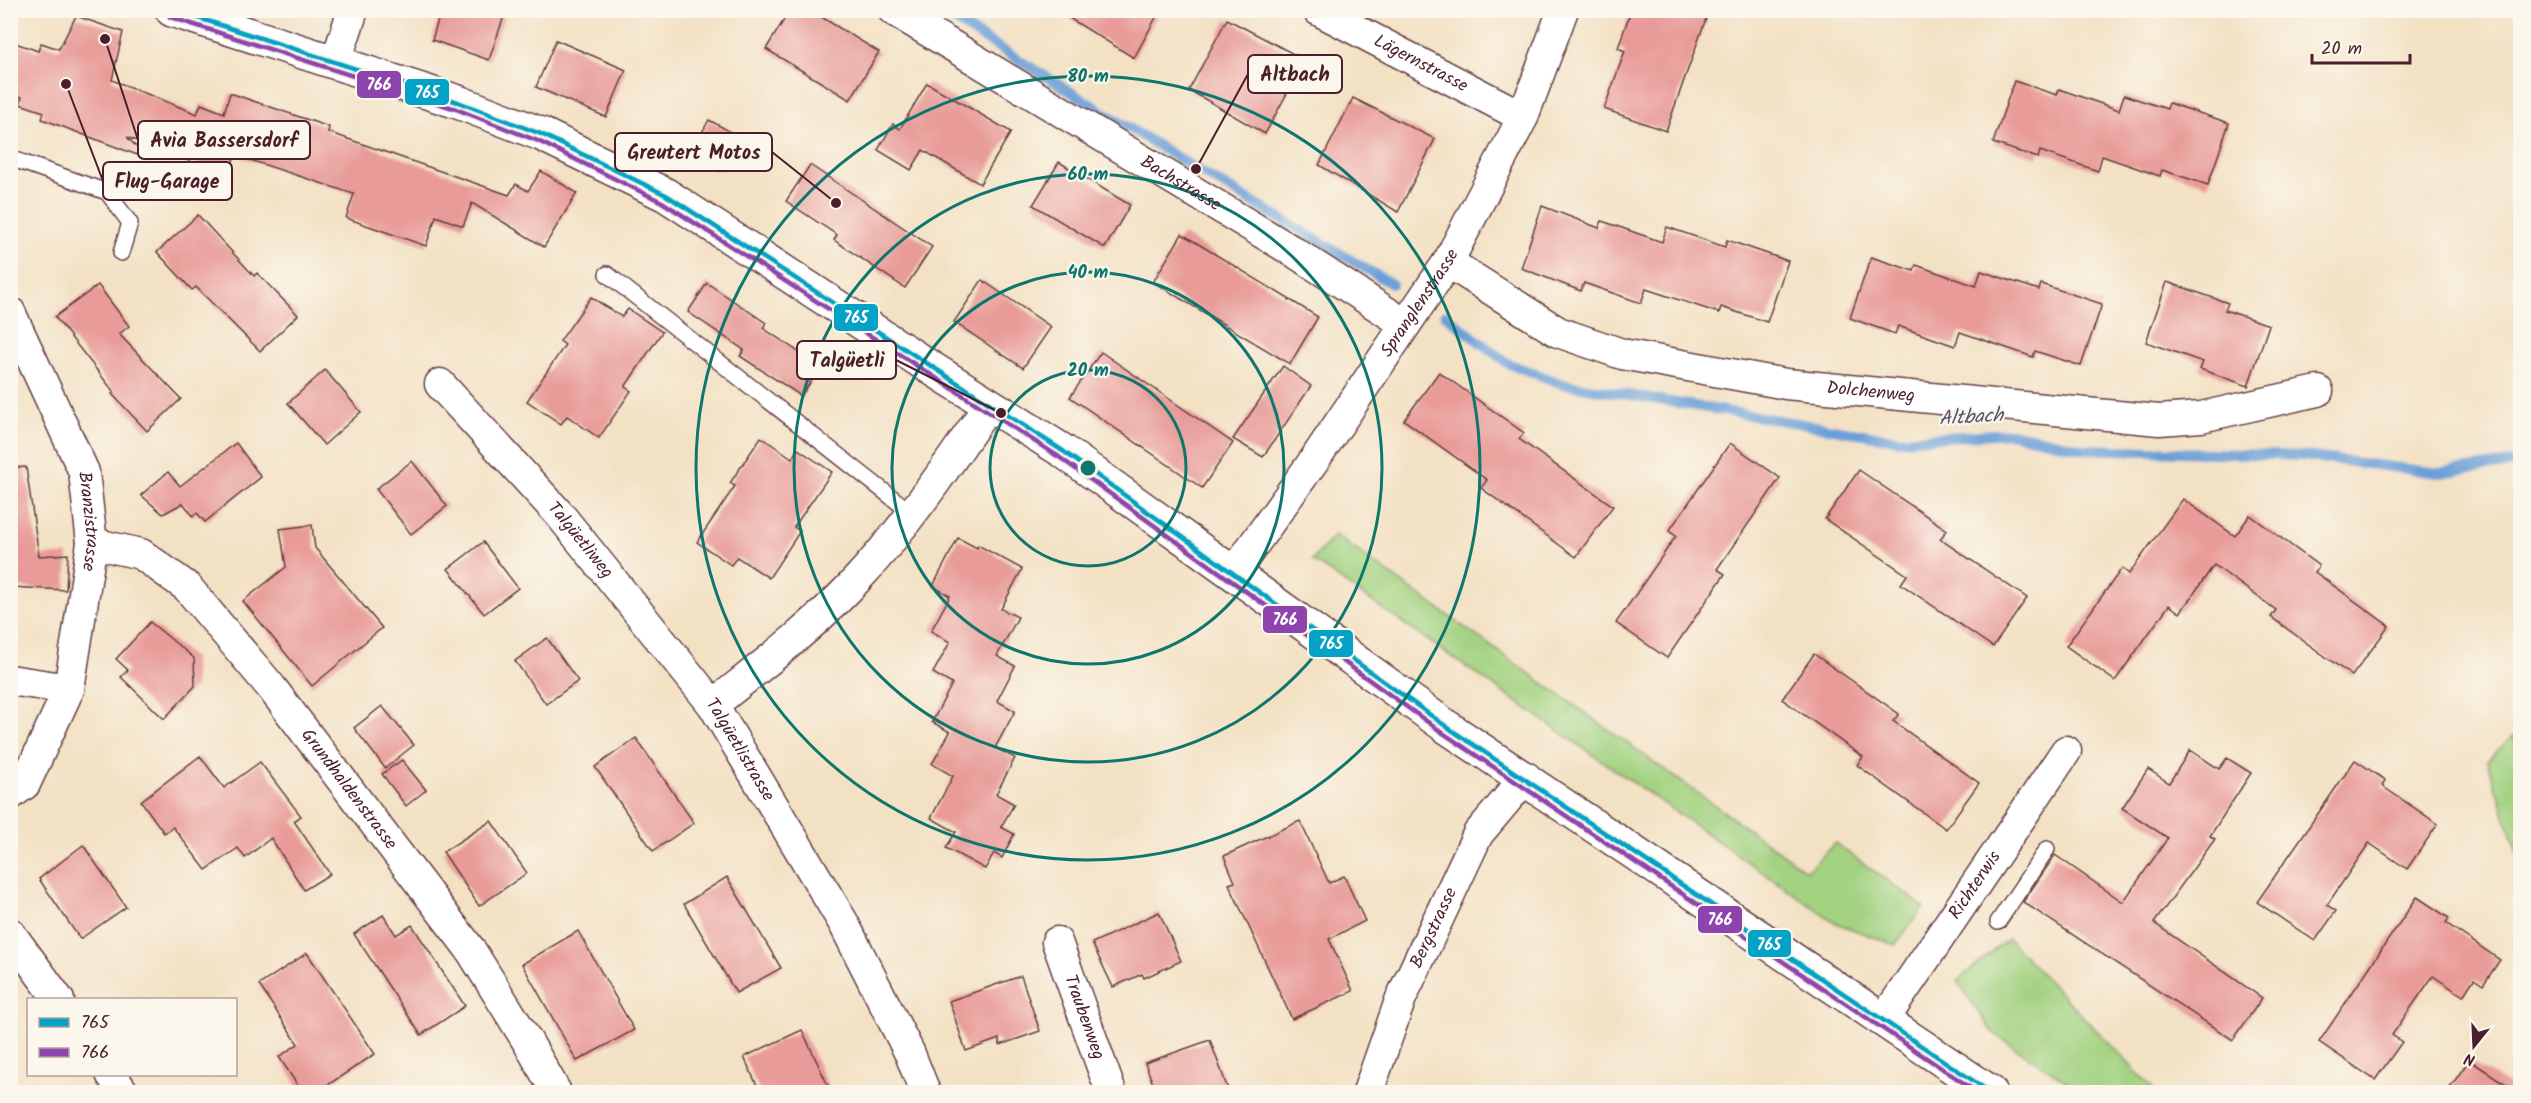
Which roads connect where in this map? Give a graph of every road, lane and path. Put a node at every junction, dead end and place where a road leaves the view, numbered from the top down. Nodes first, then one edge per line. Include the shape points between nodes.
1 (172, 10) edge
2 (353, 10) edge
3 (893, 10) edge
4 (1318, 10) edge
5 (1563, 10) edge
6 (336, 61) junction
7 (1523, 117) junction
8 (10, 158) edge
9 (121, 253) dead end
10 (1448, 262) junction
11 (607, 274) dead end
12 (11, 317) edge
13 (1405, 324) junction
14 (440, 384) dead end
15 (2318, 392) dead end
16 (989, 405) junction
17 (913, 514) junction
18 (92, 543) junction
19 (1234, 572) junction
20 (10, 680) edge
21 (69, 689) junction
22 (713, 705) junction
23 (2066, 751) dead end
24 (1526, 777) junction
25 (10, 795) edge
26 (2047, 849) dead end
27 (1998, 922) dead end
28 (10, 933) edge
29 (1058, 942) dead end
30 (58, 998) edge
31 (1883, 1021) junction
32 (112, 1076) edge
33 (123, 1092) edge
34 (556, 1092) edge
35 (925, 1092) edge
36 (1111, 1092) edge
37 (1368, 1092) edge
38 (1990, 1092) edge

1 - 6 main road
2 - 6 street
3 - 13 street, Bachstrasse via 1294,252
4 - 7 street, Lägernstrasse
5 - 7 street, Spranglenstrasse
6 - 16 main road via 541,134 666,195
7 - 10 street, Spranglenstrasse
8 - 9 lane via 107,192 130,223
10 - 13 street, Spranglenstrasse
10 - 15 street, Dolchenweg via 1539,322 1576,340 1622,354 1786,384 2159,420 2202,417
11 - 17 lane
12 - 18 street, Branzistrasse via 84,472
13 - 19 street, Spranglenstrasse
14 - 22 street, Talgüetliweg via 560,516
16 - 17 street, Talgüetlistrasse
16 - 19 main road via 1063,451
17 - 22 street, Talgüetlistrasse via 851,586 811,625
18 - 21 street, Branzistrasse
18 - 34 street, Grundhaldenstrasse via 141,554 187,587 271,687 470,949
19 - 24 main road via 1438,720
20 - 21 street
21 - 25 street, Branzistrasse via 25,784
22 - 35 street, Talgüetlistrasse via 843,922
23 - 31 street, Richterwis
24 - 31 main road
24 - 37 street, Bergstrasse via 1478,834 1401,998
26 - 27 lane
28 - 30 street
29 - 36 street, Traubenweg
31 - 38 main road
32 - 33 street

